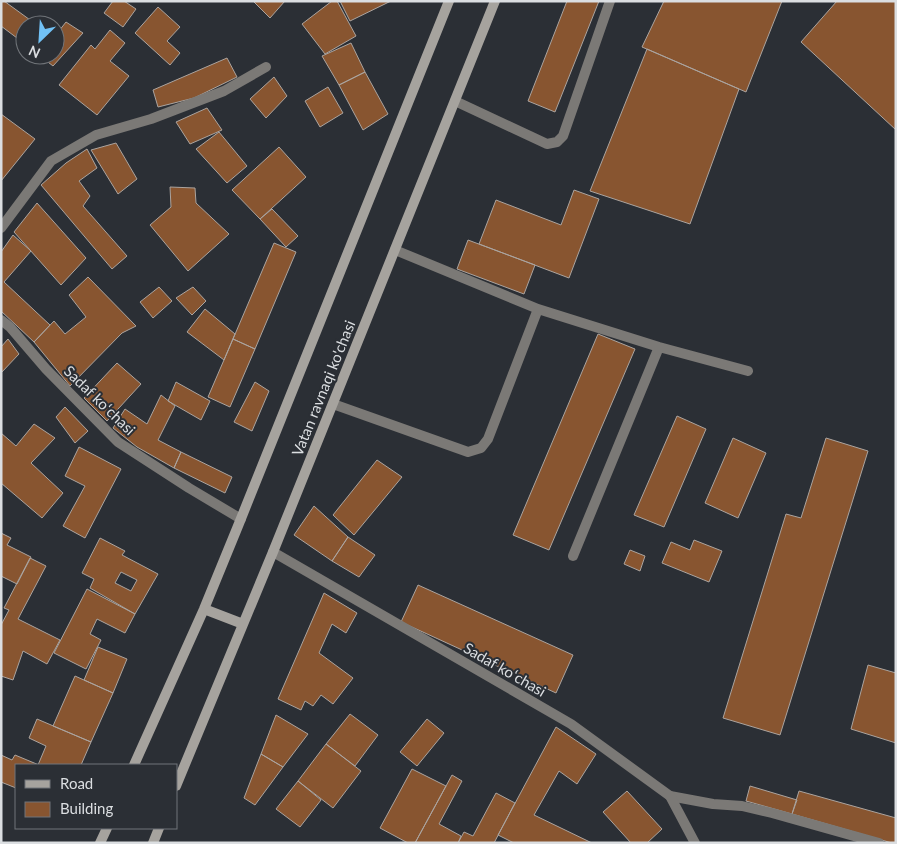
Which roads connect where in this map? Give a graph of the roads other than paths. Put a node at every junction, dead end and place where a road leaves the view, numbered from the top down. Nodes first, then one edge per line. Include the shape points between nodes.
1 (450, 1) edge
2 (494, 1) edge
3 (610, 1) edge
4 (266, 67) dead end
5 (455, 101) junction
6 (1, 228) edge
7 (394, 250) junction
8 (538, 308) junction
9 (1, 320) edge
10 (659, 347) junction
11 (748, 371) dead end
12 (333, 404) junction
13 (241, 519) junction
14 (273, 552) junction
15 (573, 556) dead end
16 (204, 609) junction
17 (243, 624) junction
18 (134, 764) edge
19 (178, 781) edge
20 (670, 796) junction
21 (107, 829) edge
22 (159, 829) edge
23 (100, 843) edge
24 (153, 843) edge
25 (695, 843) edge
26 (879, 843) edge

1 - 13 main road, Vatan ravnaqi ko'chasi
2 - 5 main road, Vatan ravnaqi ko'chasi
3 - 5 street via 563,136 557,142 547,144
4 - 6 street via 224,91 151,120 96,135 51,161
5 - 7 main road, Vatan ravnaqi ko'chasi
7 - 8 street
7 - 12 main road, Vatan ravnaqi ko'chasi
8 - 10 street
8 - 12 street via 488,439 481,448 468,452
9 - 13 street, Sadaf koʻchasi via 118,442
10 - 11 street
10 - 15 street
12 - 14 main road, Vatan ravnaqi ko'chasi
13 - 16 main road, Vatan ravnaqi ko'chasi
14 - 17 main road, Vatan ravnaqi ko'chasi
14 - 20 street, Sadaf koʻchasi via 571,724
16 - 17 main road
16 - 18 main road, Vatan ravnaqi ko'chasi
17 - 19 main road, Vatan ravnaqi ko'chasi
20 - 25 street, Sadaf koʻchasi
20 - 26 street via 742,806
21 - 23 main road
22 - 24 main road

